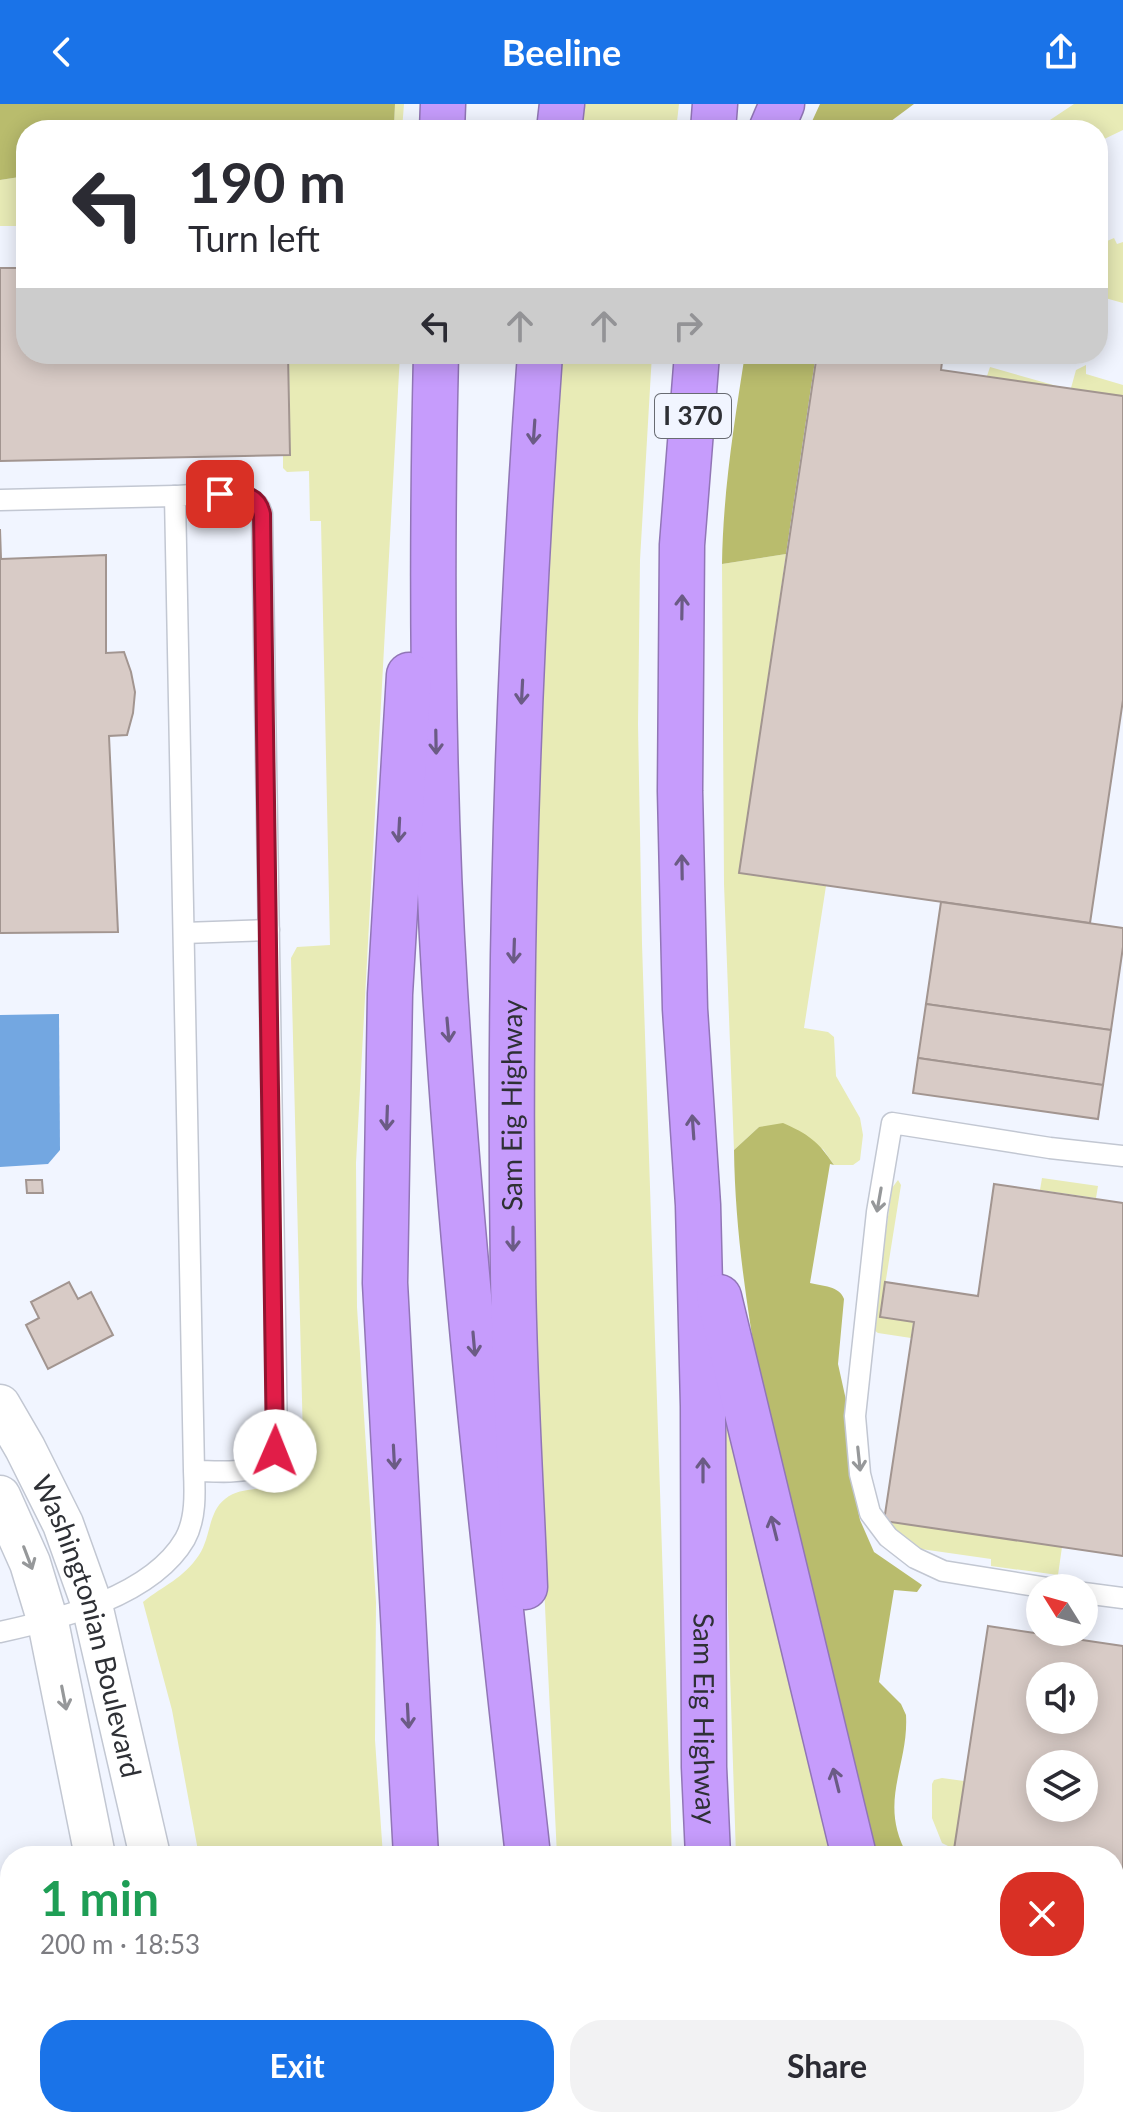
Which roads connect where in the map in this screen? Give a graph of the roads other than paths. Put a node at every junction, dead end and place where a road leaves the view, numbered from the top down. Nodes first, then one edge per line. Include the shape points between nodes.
1 (539, 364) edge
2 (696, 364) edge
3 (709, 364) edge
4 (436, 372) edge
5 (688, 477) junction
6 (175, 496) junction
7 (0, 500) edge
8 (269, 930) junction
9 (184, 933) junction
10 (1123, 1156) edge
11 (698, 1205) junction
12 (0, 1405) edge
13 (194, 1471) junction
14 (0, 1496) edge
15 (1026, 1584) edge
16 (1098, 1595) edge
17 (1123, 1598) edge
18 (92, 1605) junction
19 (48, 1622) junction
20 (0, 1632) edge
21 (93, 1846) edge
22 (148, 1846) edge
23 (415, 1846) edge
24 (527, 1846) edge
25 (535, 1846) edge
26 (708, 1846) edge
27 (852, 1846) edge

1 -> 25 highway, Sam Eig Highway via 513,971 513,1272
2 - 5 highway, I 370
3 - 5 highway
4 -> 23 highway via 406,717 385,1165 385,1283
4 -> 24 highway via 435,683 445,991 481,1433
11 -> 5 highway, Sam Eig Highway via 685,1009 680,791 682,545
6 - 7 lane
6 - 8 lane via 243,494 256,501 262,514
6 - 9 lane
8 - 9 lane
8 - 13 lane via 277,1441 269,1460 251,1470
9 - 13 lane
10 -> 15 lane via 892,1123 855,1416 870,1513 888,1537 917,1560 943,1571
26 -> 11 highway, Sam Eig Highway
27 -> 11 highway
12 - 18 street, Washingtonian Boulevard via 63,1524
13 - 18 lane via 193,1515 173,1556 154,1574
14 -> 19 street, Washingtonian Boulevard via 30,1563
16 - 17 lane
18 - 19 lane
18 - 22 street, Washingtonian Boulevard
19 - 20 lane
19 -> 21 street, Washingtonian Boulevard

